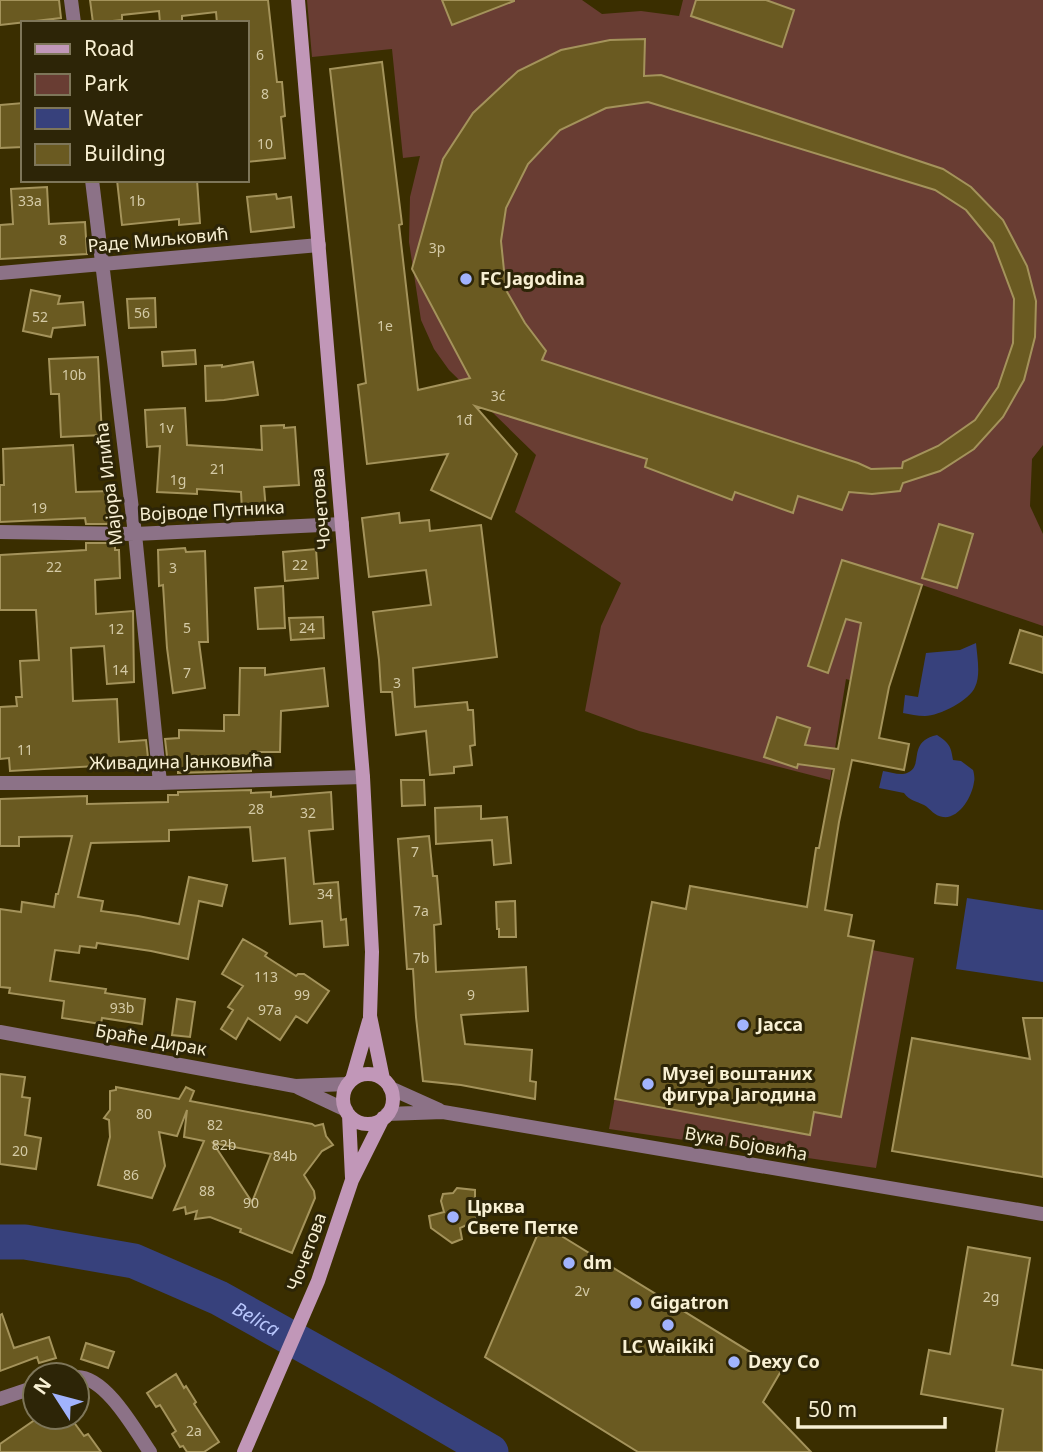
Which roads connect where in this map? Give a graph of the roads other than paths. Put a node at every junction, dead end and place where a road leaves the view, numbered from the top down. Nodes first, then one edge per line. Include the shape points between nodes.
1 (71, 0) edge
2 (298, 0) edge
3 (74, 21) edge
4 (93, 182) edge
5 (319, 245) junction
6 (102, 265) junction
7 (0, 273) edge
8 (342, 524) junction
9 (0, 533) edge
10 (135, 534) junction
11 (363, 778) junction
12 (0, 783) edge
13 (160, 783) junction
14 (370, 1016) junction
15 (0, 1032) edge
16 (350, 1082) junction
17 (386, 1083) junction
18 (295, 1086) junction
19 (443, 1112) junction
20 (347, 1113) junction
21 (385, 1116) junction
22 (352, 1180) junction
23 (1043, 1214) edge
24 (91, 1380) edge
25 (21, 1392) edge
26 (0, 1399) edge
27 (150, 1452) edge
28 (244, 1452) edge

1 - 3 street
2 - 5 street, Чочетова
4 - 6 street, Мајора Илића
5 - 6 street, Раде Миљковић
5 - 8 street, Чочетова
6 - 7 street, Раде Миљковић
6 - 10 street, Мајора Илића
8 - 10 street, Војводе Путника
8 - 11 street, Чочетова
9 - 10 street, Војводе Путника
10 - 13 street, Мајора Илића
11 - 13 street, Живадина Јанковића
11 - 14 street, Чочетова via 372,952
12 - 13 street, Живадина Јанковића
14 - 16 street, Чочетова
14 - 17 street, Чочетова
15 - 18 street, Браће Дирак
16 - 17 street via 367,1074
16 - 18 street, Браће Дирак
16 - 20 street, Чочетова via 343,1094
17 - 19 street, Вука Бојовића
17 - 21 street, Чочетова via 392,1104
18 - 20 street, Браће Дирак
19 - 21 street, Вука Бојовића
19 - 23 street, Вука Бојовића
20 - 21 street via 365,1124
20 - 22 street, Чочетова
21 - 22 street, Чочетова
22 - 28 street, Чочетова via 309,1303
24 - 27 street via 110,1395
25 - 26 street

